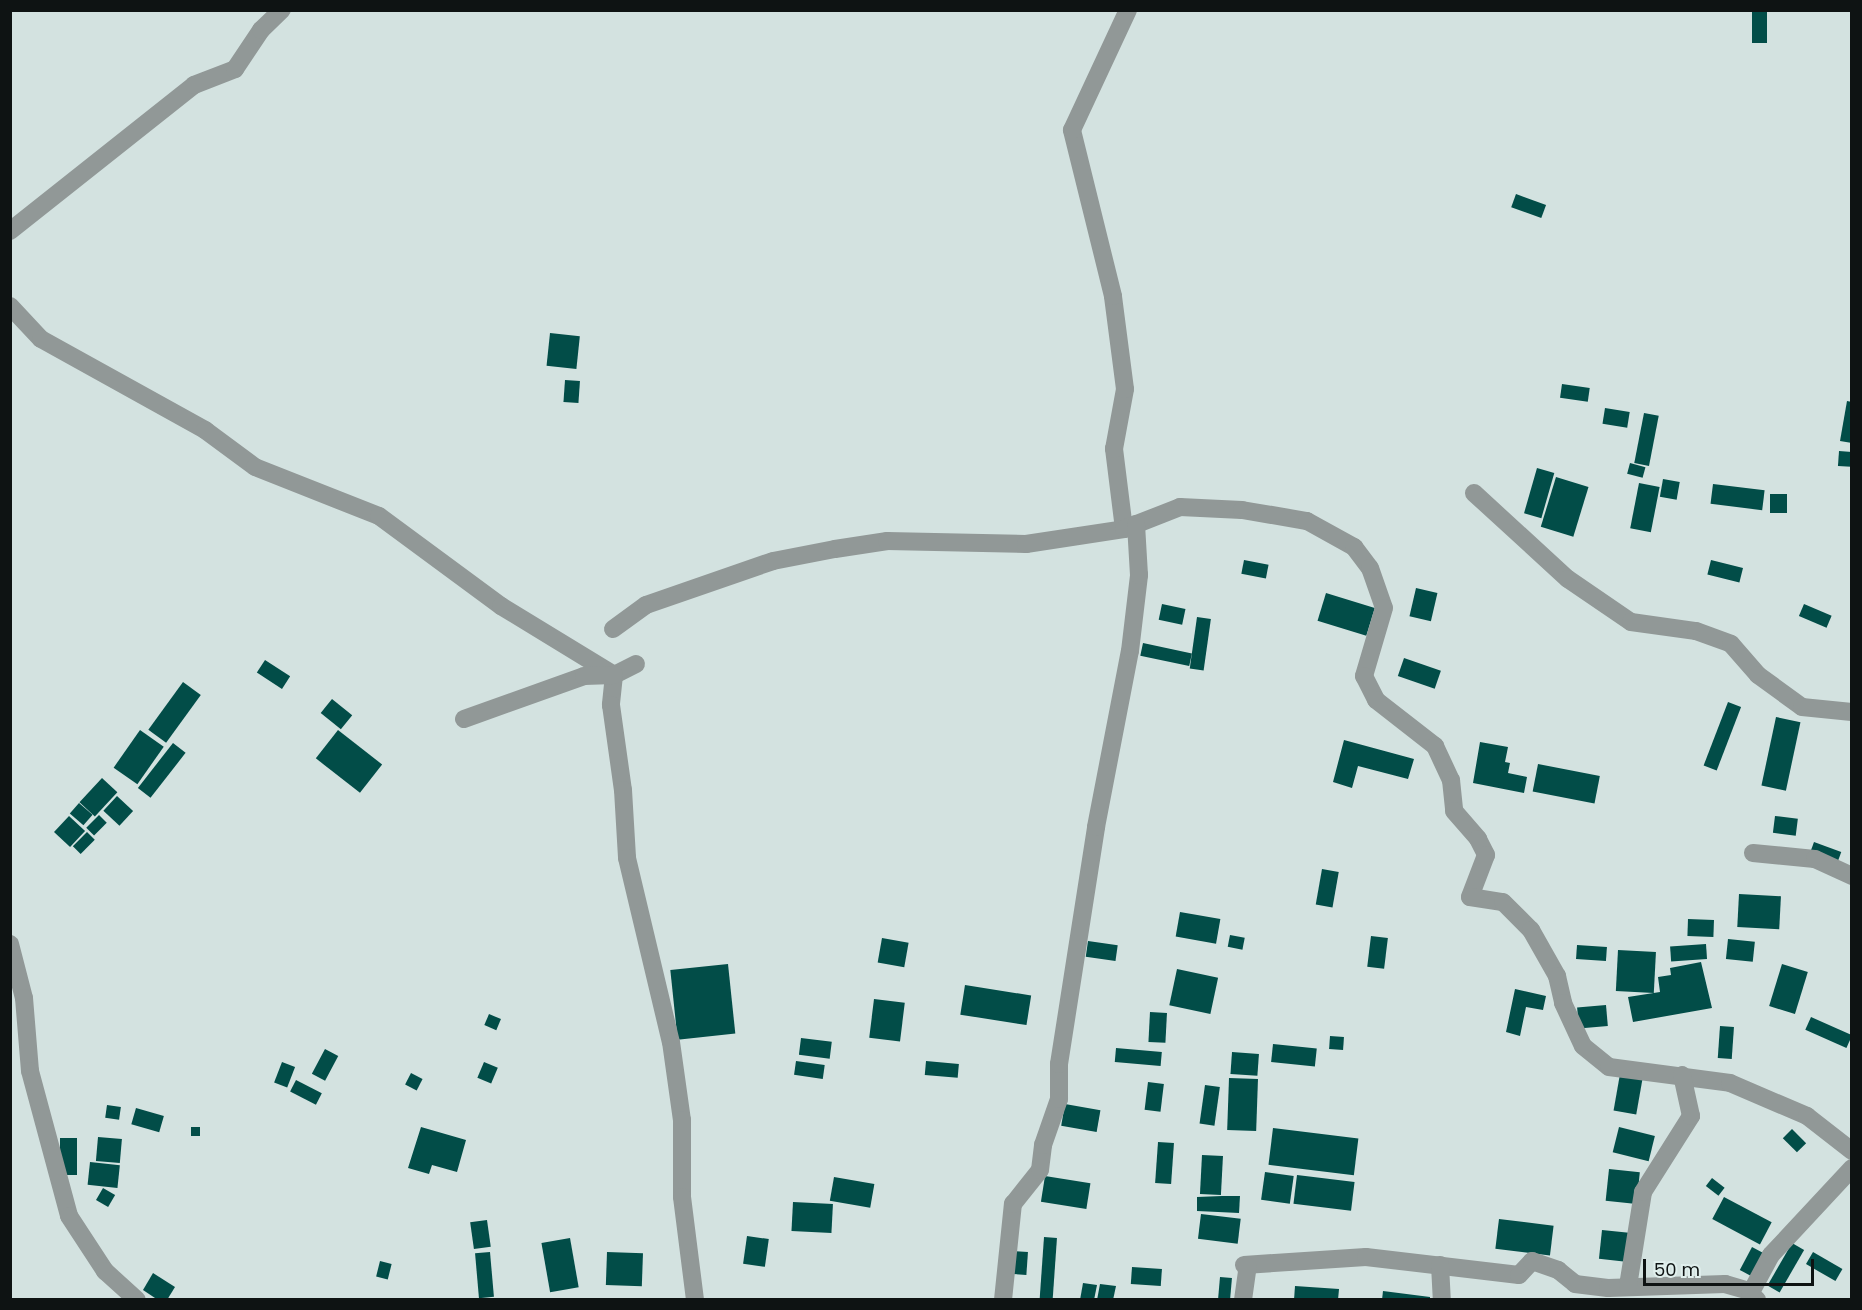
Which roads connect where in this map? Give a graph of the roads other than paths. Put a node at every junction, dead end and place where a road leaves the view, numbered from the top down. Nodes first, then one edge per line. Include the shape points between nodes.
1 (282, 10) edge
2 (1128, 10) edge
3 (10, 231) edge
4 (10, 306) edge
5 (1474, 493) dead end
6 (1130, 526) junction
7 (613, 629) dead end
8 (636, 664) dead end
9 (614, 675) junction
10 (1851, 712) edge
11 (464, 719) dead end
12 (1753, 853) dead end
13 (1851, 876) edge
14 (10, 944) edge
15 (1682, 1075) junction
16 (1851, 1152) edge
17 (1851, 1168) edge
18 (1440, 1265) junction
19 (1628, 1286) junction
20 (1609, 1294) edge
21 (1754, 1297) edge
22 (137, 1299) edge
23 (694, 1299) edge
24 (1003, 1299) edge
25 (1242, 1299) edge
26 (1442, 1299) edge

1 - 3 street via 261,30 235,69 194,85
2 - 6 street via 1072,130 1113,296 1125,389 1114,449
4 - 9 street via 41,339 205,430 255,467 379,516 501,606
5 - 10 street via 1568,579 1631,622 1696,631 1731,644 1758,675 1802,707
6 - 7 street via 1026,544 887,541 825,550 773,561 646,605
6 - 15 street via 1180,507 1242,510 1307,521 1354,547 1370,568 1383,608 1364,676 1376,700 1435,746 1451,780 1454,811 1486,855 1470,897 1503,902 1531,930 1557,976 1563,1003 1583,1046 1609,1067
6 - 24 street via 1139,575 1130,651 1094,838 1059,1064 1059,1099 1043,1145 1040,1170 1013,1204
8 - 9 street
9 - 11 street via 584,676
9 - 23 street via 611,705 623,790 627,858 671,1042 682,1120 682,1197
12 - 13 street via 1815,859
14 - 22 street via 24,998 30,1071 69,1216 105,1271
15 - 16 street via 1730,1083 1807,1116
15 - 19 street via 1690,1116 1643,1192
17 - 21 street via 1771,1255
18 - 20 street via 1519,1275 1532,1261 1558,1270 1575,1284
18 - 25 street via 1366,1257 1246,1265
18 - 26 street
19 - 20 street
19 - 21 street via 1725,1284

